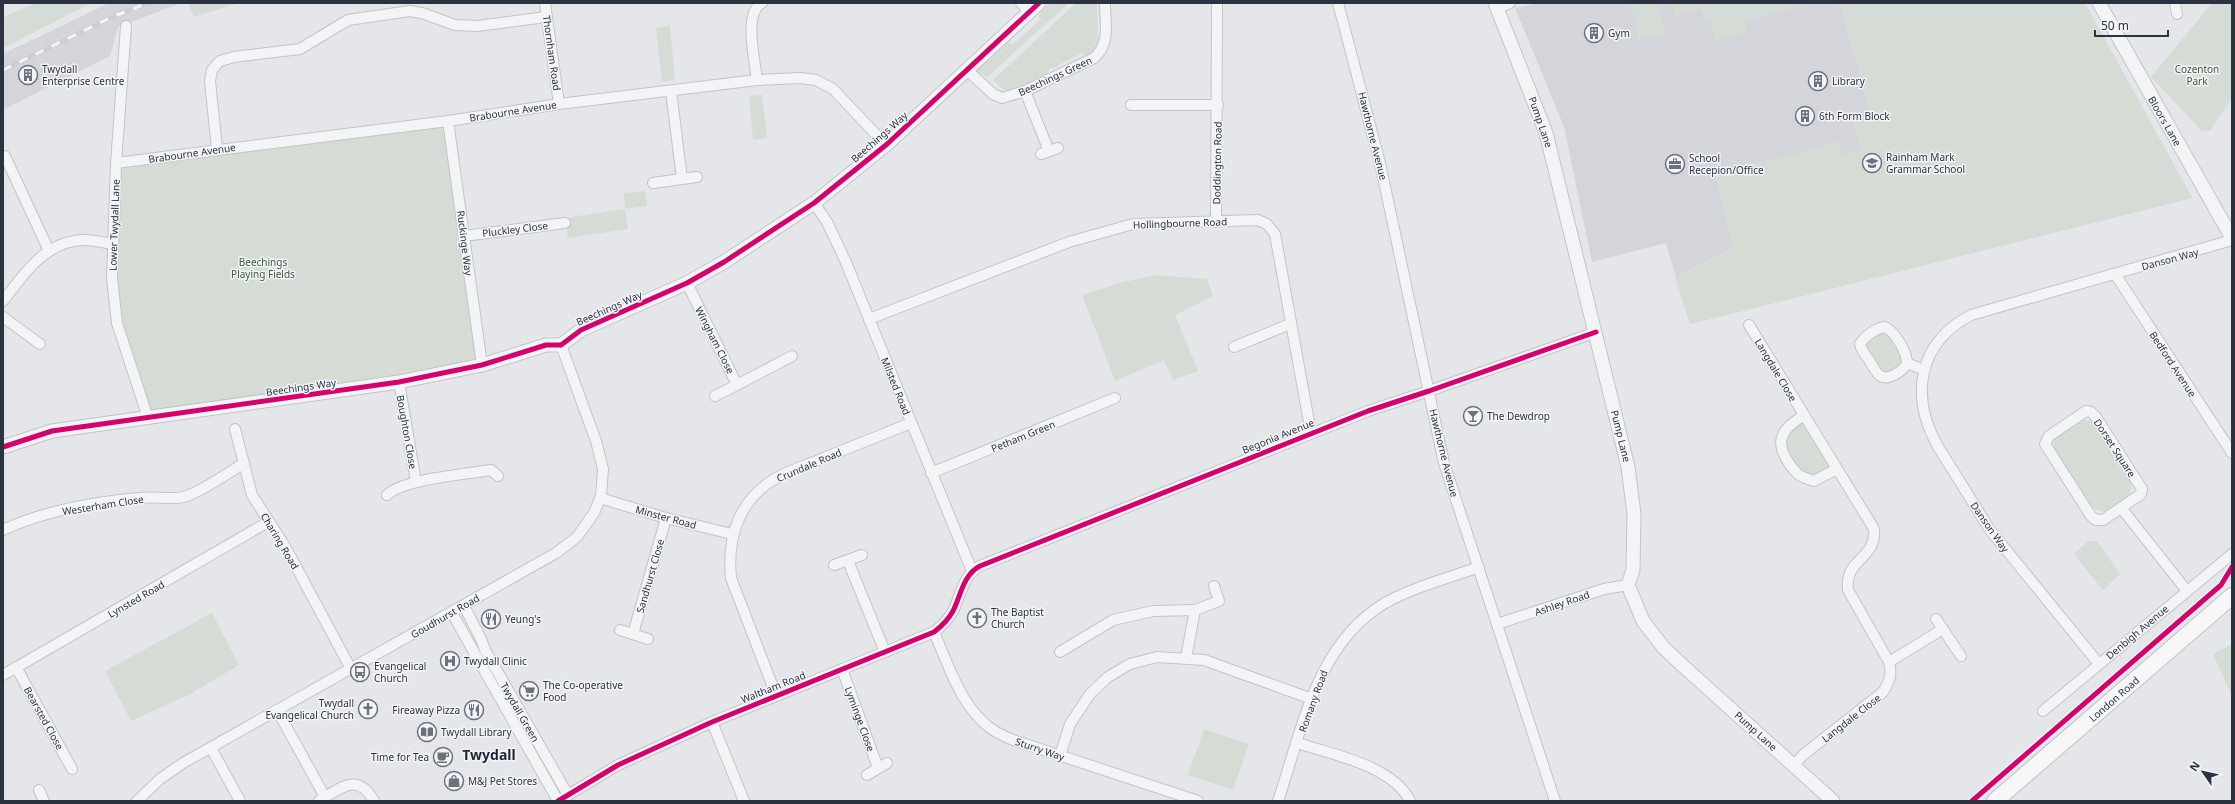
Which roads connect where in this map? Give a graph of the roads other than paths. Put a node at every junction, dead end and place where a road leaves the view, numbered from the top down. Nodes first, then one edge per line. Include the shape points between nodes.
1 (545, 3) edge
2 (762, 3) edge
3 (1105, 3) edge
4 (1217, 3) edge
5 (1338, 3) edge
6 (1510, 3) edge
7 (2099, 3) edge
8 (2175, 3) edge
9 (1030, 6) edge
10 (1496, 6) edge
11 (2177, 14) dead end
12 (546, 17) junction
13 (126, 26) dead end
14 (967, 70) junction
15 (756, 80) junction
16 (1025, 91) junction
17 (671, 92) junction
18 (559, 104) junction
19 (1130, 105) dead end
20 (1218, 105) junction
21 (448, 121) junction
22 (886, 145) junction
23 (217, 149) junction
24 (1049, 151) dead end
25 (5, 156) dead end
26 (116, 163) junction
27 (697, 177) dead end
28 (682, 179) junction
29 (653, 183) dead end
30 (814, 203) junction
31 (1216, 222) junction
32 (566, 223) dead end
33 (464, 236) junction
34 (2232, 239) edge
35 (113, 244) junction
36 (49, 251) junction
37 (2115, 274) junction
38 (687, 283) junction
39 (3, 301) edge
40 (3, 317) edge
41 (869, 319) junction
42 (1290, 324) junction
43 (1749, 325) dead end
44 (1596, 332) junction
45 (40, 344) dead end
46 (561, 345) junction
47 (1234, 347) dead end
48 (792, 356) dead end
49 (1908, 363) junction
50 (482, 365) junction
51 (1924, 370) junction
52 (399, 382) junction
53 (737, 385) junction
54 (1429, 392) junction
55 (715, 396) dead end
56 (1115, 398) dead end
57 (1804, 415) junction
58 (148, 418) junction
59 (911, 423) junction
60 (235, 429) dead end
61 (1311, 433) junction
62 (3, 447) edge
63 (2232, 453) edge
64 (244, 463) junction
65 (1837, 469) junction
66 (931, 473) junction
67 (498, 476) dead end
68 (416, 482) junction
69 (387, 495) dead end
70 (600, 498) junction
71 (2122, 509) junction
72 (666, 518) junction
73 (268, 522) junction
74 (3, 530) edge
75 (732, 534) junction
76 (2232, 554) edge
77 (862, 555) dead end
78 (848, 560) junction
79 (834, 565) dead end
80 (1479, 567) junction
81 (972, 571) junction
82 (1628, 585) junction
83 (1214, 586) dead end
84 (2187, 591) junction
85 (2232, 596) edge
86 (464, 606) junction
87 (1195, 610) junction
88 (452, 613) junction
89 (1936, 619) dead end
90 (1497, 624) junction
91 (1943, 629) junction
92 (620, 630) dead end
93 (934, 632) junction
94 (633, 634) junction
95 (648, 639) dead end
96 (885, 652) junction
97 (1060, 652) dead end
98 (1961, 656) dead end
99 (1186, 658) junction
100 (1889, 662) junction
101 (2099, 664) junction
102 (16, 668) junction
103 (351, 669) junction
104 (842, 669) junction
105 (3, 675) edge
106 (776, 695) junction
107 (1312, 699) junction
108 (277, 710) junction
109 (2043, 711) dead end
110 (712, 722) junction
111 (1298, 743) junction
112 (211, 748) junction
113 (1060, 756) junction
114 (1794, 765) junction
115 (72, 769) dead end
116 (867, 775) dead end
117 (39, 790) dead end
118 (568, 795) junction
119 (322, 799) edge
120 (44, 801) edge
121 (137, 801) edge
122 (240, 801) edge
123 (374, 801) edge
124 (558, 801) edge
125 (744, 801) edge
126 (1198, 801) edge
127 (1278, 801) edge
128 (1410, 801) edge
129 (1555, 801) edge
130 (1832, 801) edge
131 (1995, 801) edge

1 - 12 street, Thornham Road
2 - 15 street via 753,12 751,25
3 - 16 street, Beechings Green via 1106,40 1102,50 1094,58
4 - 20 street, Doddington Road
5 - 54 street, Hawthorne Avenue via 1380,163
6 - 10 street
7 - 34 street, Bloors Lane
8 - 11 street
9 - 14 street, Beechings Way
10 - 44 street, Pump Lane via 1546,133
12 - 18 street, Thornham Road
12 - 23 street via 477,26 456,25 410,11 348,20 300,49 220,61 212,70 210,81
13 - 26 street, Lower Twydall Lane
14 - 16 street, Beechings Green via 992,94 1002,98
14 - 22 street, Beechings Way
15 - 17 street, Brabourne Avenue
15 - 22 street, Brabourne Avenue via 800,78 833,89
16 - 24 street
17 - 18 street, Brabourne Avenue
17 - 28 street
18 - 21 street, Brabourne Avenue
19 - 20 street
20 - 31 street, Doddington Road
21 - 23 street, Brabourne Avenue
21 - 33 street, Ruckinge Way
22 - 30 street, Beechings Way
23 - 26 street, Brabourne Avenue
25 - 36 street
26 - 35 street, Lower Twydall Lane
27 - 28 street
28 - 29 street
30 - 38 street, Beechings Way
30 - 41 street, Milsted Road via 837,242
31 - 41 street, Hollingbourne Road via 1133,224 1069,242
31 - 42 street, Hollingbourne Road via 1258,220 1267,224 1275,234
32 - 33 street, Pluckley Close
33 - 50 street, Ruckinge Way
34 - 37 street, Danson Way
35 - 36 street via 84,240 61,245
35 - 58 street, Lower Twydall Lane via 112,278 117,323
36 - 39 street via 22,277
37 - 51 street, Danson Way via 1971,315 1959,321 1942,337
37 - 63 street, Bedford Avenue
38 - 46 street, Beechings Way via 581,330
38 - 53 street, Wingham Close
40 - 45 street
41 - 59 street, Milsted Road
42 - 47 street
42 - 61 street, Hollingbourne Road
43 - 57 street, Langdale Close
44 - 54 street, Begonia Avenue
44 - 82 street, Pump Lane via 1633,489 1633,565
46 - 50 street, Beechings Way via 546,345
46 - 70 street, Goudhurst Road via 601,458
48 - 53 street, Wingham Close
49 - 49 street via 1889,378 1882,378 1860,344 1866,336 1885,327 1895,337
49 - 51 street
50 - 52 street, Beechings Way
51 - 101 street, Danson Way via 1921,383 1922,408 1929,430 1941,451 1990,530
52 - 58 street, Beechings Way
52 - 68 street, Boughton Close
53 - 55 street
54 - 61 street, Begonia Avenue via 1368,411
54 - 80 street, Hawthorne Avenue via 1444,463
56 - 66 street, Petham Green
57 - 65 street, Langdale Close
57 - 65 street via 1789,426 1782,436 1780,446 1790,466 1800,476 1814,481
58 - 62 street, Beechings Way via 52,431
59 - 66 street, Milsted Road
59 - 75 street, Crundale Road via 777,477 757,493 741,513
60 - 64 street, Charing Road
61 - 81 street, Begonia Avenue
64 - 73 street, Charing Road via 252,495
64 - 74 street, Westerham Close via 183,497 140,498 103,503 52,513
65 - 100 street, Langdale Close via 1874,528 1872,545 1850,569 1848,590
66 - 81 street, Milsted Road
67 - 68 street, Boughton Close via 491,470
68 - 69 street, Boughton Close via 392,489
70 - 72 street, Minster Road
70 - 86 street, Goudhurst Road via 589,522 569,544
71 - 71 street, Dorset Square via 2103,520 2093,518 2045,444 2049,436 2086,411 2096,417 2142,489 2141,494
71 - 84 street
72 - 75 street, Minster Road
72 - 94 street, Sandhurst Close
73 - 102 street, Lynsted Road
73 - 103 street, Charing Road via 286,548
75 - 106 street, Crundale Road via 729,558 731,578
76 - 84 street, Denbigh Avenue
77 - 78 street
78 - 79 street
78 - 96 street
80 - 90 street, Hawthorne Avenue
80 - 107 street, Romany Road via 1398,597 1367,616 1347,635 1330,658
81 - 93 street, Waltham Road via 945,623
82 - 90 street, Ashley Road via 1604,589
82 - 114 street, Pump Lane via 1643,621 1663,647
83 - 87 street via 1219,601
84 - 101 street, Denbigh Avenue
85 - 131 main road, London Road
86 - 88 street, Goudhurst Road
86 - 118 street, Twydall Green via 484,650
87 - 97 street via 1153,611 1113,620
87 - 99 street
88 - 103 street, Goudhurst Road
88 - 124 street, Twydall Green
89 - 91 street
90 - 129 street, Hawthorne Avenue
91 - 98 street
91 - 100 street
92 - 94 street
93 - 96 street, Waltham Road
93 - 113 street, Sturry Way via 961,693 980,718 993,730 1013,740
94 - 95 street
96 - 104 street, Waltham Road
99 - 107 street via 1204,660
99 - 113 street via 1157,657 1130,664 1108,677 1080,707 1070,724
100 - 114 street, Langdale Close via 1890,681 1883,692 1803,755
101 - 109 street, Denbigh Avenue
102 - 105 street, Lynsted Road
102 - 115 street, Bearsted Close
103 - 108 street, Goudhurst Road
104 - 106 street, Waltham Road
104 - 116 street, Lyminge Close via 883,766
106 - 110 street, Waltham Road
107 - 111 street, Romany Road
108 - 112 street, Goudhurst Road
108 - 119 street
110 - 118 street, Waltham Road via 618,765
110 - 125 street
111 - 127 street, Romany Road
111 - 128 street via 1370,767 1391,779
112 - 121 street, Goudhurst Road via 160,779
112 - 122 street
113 - 126 street, Sturry Way
114 - 130 street, Pump Lane
117 - 120 street
118 - 124 street, Waltham Road
119 - 123 street via 351,784 359,784 367,789

